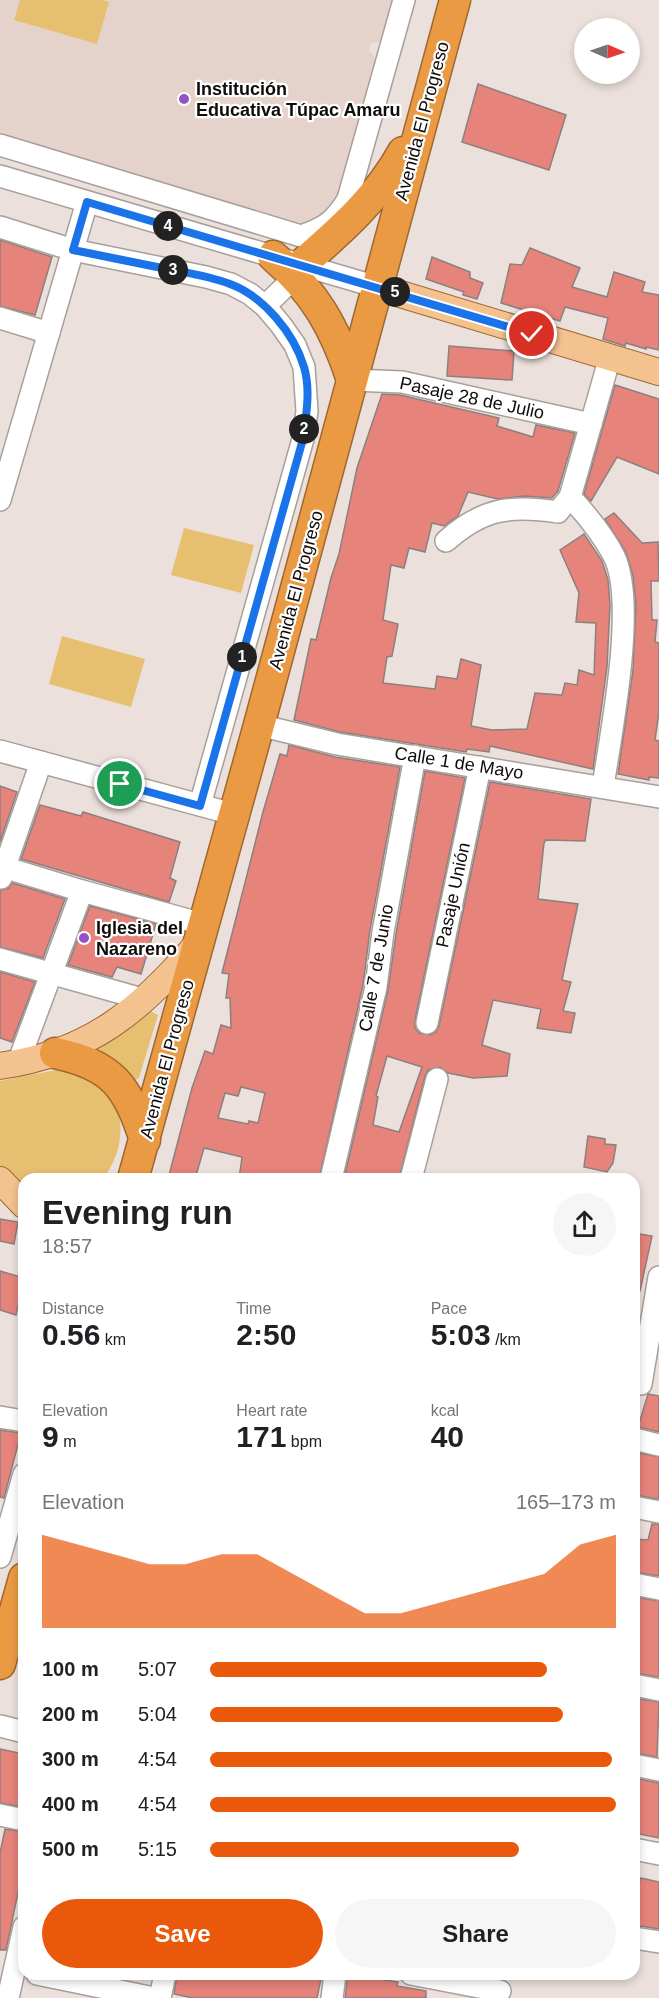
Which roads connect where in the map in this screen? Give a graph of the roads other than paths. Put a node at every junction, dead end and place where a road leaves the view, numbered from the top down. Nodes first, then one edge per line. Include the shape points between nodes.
1 (404, 0) edge
2 (455, 0) edge
3 (423, 116) junction
4 (0, 145) edge
5 (0, 176) edge
6 (87, 202) junction
7 (0, 227) edge
8 (73, 250) junction
9 (290, 266) junction
10 (377, 287) junction
11 (265, 306) junction
12 (0, 318) edge
13 (49, 333) junction
14 (610, 357) junction
15 (659, 372) edge
16 (352, 380) junction
17 (591, 424) junction
18 (4, 472) edge
19 (570, 497) junction
20 (0, 500) edge
21 (446, 541) dead end
22 (259, 725) junction
23 (0, 751) edge
24 (415, 756) junction
25 (41, 762) junction
26 (480, 767) junction
27 (603, 786) junction
28 (659, 796) edge
29 (200, 806) junction
30 (234, 814) junction
31 (2, 871) edge
32 (82, 891) junction
33 (202, 932) junction
34 (0, 959) edge
35 (51, 974) junction
36 (146, 1000) junction
37 (427, 1023) dead end
38 (55, 1053) junction
39 (9, 1065) edge
40 (437, 1080) dead end
41 (145, 1140) junction
42 (135, 1173) edge
43 (332, 1173) edge
44 (413, 1173) edge
45 (0, 1180) edge
46 (18, 1199) edge
47 (659, 1277) edge
48 (643, 1323) edge
49 (641, 1384) dead end
50 (0, 1417) edge
51 (18, 1420) edge
52 (640, 1440) edge
53 (659, 1445) edge
54 (18, 1495) edge
55 (640, 1508) edge
56 (659, 1512) edge
57 (0, 1557) edge
58 (640, 1585) edge
59 (659, 1589) edge
60 (18, 1608) edge
61 (10, 1649) edge
62 (640, 1686) edge
63 (659, 1690) edge
64 (0, 1726) edge
65 (18, 1730) edge
66 (640, 1766) edge
67 (659, 1770) edge
68 (0, 1815) edge
69 (18, 1820) edge
70 (640, 1850) edge
71 (659, 1854) edge
72 (640, 1939) edge
73 (659, 1942) edge
74 (18, 1950) edge
75 (13, 1969) edge
76 (67, 1980) edge
77 (164, 1980) edge
78 (334, 1980) edge
79 (449, 1980) edge
80 (500, 1988) edge
81 (8, 1998) edge
82 (154, 1998) edge
83 (160, 1998) edge
84 (332, 1998) edge

1 - 4 street via 348,199 338,215 321,229 301,236
2 - 3 highway, Avenida El Progreso
3 - 9 highway via 381,188 346,224
3 - 10 highway, Avenida El Progreso
5 - 6 street
6 - 8 street
6 - 9 street
7 - 8 street
8 - 11 street via 231,284
8 - 13 street
9 - 10 street
9 - 11 street
9 - 16 highway via 340,343
10 - 14 main road
10 - 16 highway, Avenida El Progreso
11 - 29 street via 295,345 304,367 306,420
12 - 13 street
13 - 18 street
14 - 15 main road
14 - 17 street
16 - 17 street, Pasaje 28 de Julio via 402,382
16 - 22 highway, Avenida El Progreso
17 - 19 street
18 - 20 street
19 - 21 street via 558,512 512,509 477,517
19 - 27 street via 615,558 621,582 623,617 618,682
22 - 24 street, Calle 1 de Mayo via 338,744
22 - 30 highway, Avenida El Progreso
23 - 25 street
24 - 26 street, Calle 1 de Mayo
24 - 43 street, Calle 7 de Junio via 376,987
25 - 29 street
25 - 31 street
26 - 27 street, Calle 1 de Mayo
26 - 37 street, Pasaje Unión
27 - 28 street, Calle 1 de Mayo
29 - 30 street
30 - 33 highway, Avenida El Progreso
31 - 32 street
32 - 33 street
32 - 35 street
33 - 36 main road
33 - 41 highway, Avenida El Progreso
34 - 35 street
35 - 36 street
35 - 39 street
36 - 38 main road via 102,1032
38 - 39 main road
38 - 41 highway via 82,1059 114,1079 127,1095
40 - 44 street
41 - 42 highway, Avenida El Progreso
45 - 46 main road
47 - 48 street
48 - 49 street
50 - 51 street
52 - 53 street
54 - 57 street
55 - 56 street
58 - 59 street
60 - 61 highway
62 - 63 street
64 - 65 street
66 - 67 street
68 - 69 street
70 - 71 street
72 - 73 street
74 - 75 street
75 - 81 street
76 - 82 street
77 - 83 street
78 - 84 street
79 - 80 street

